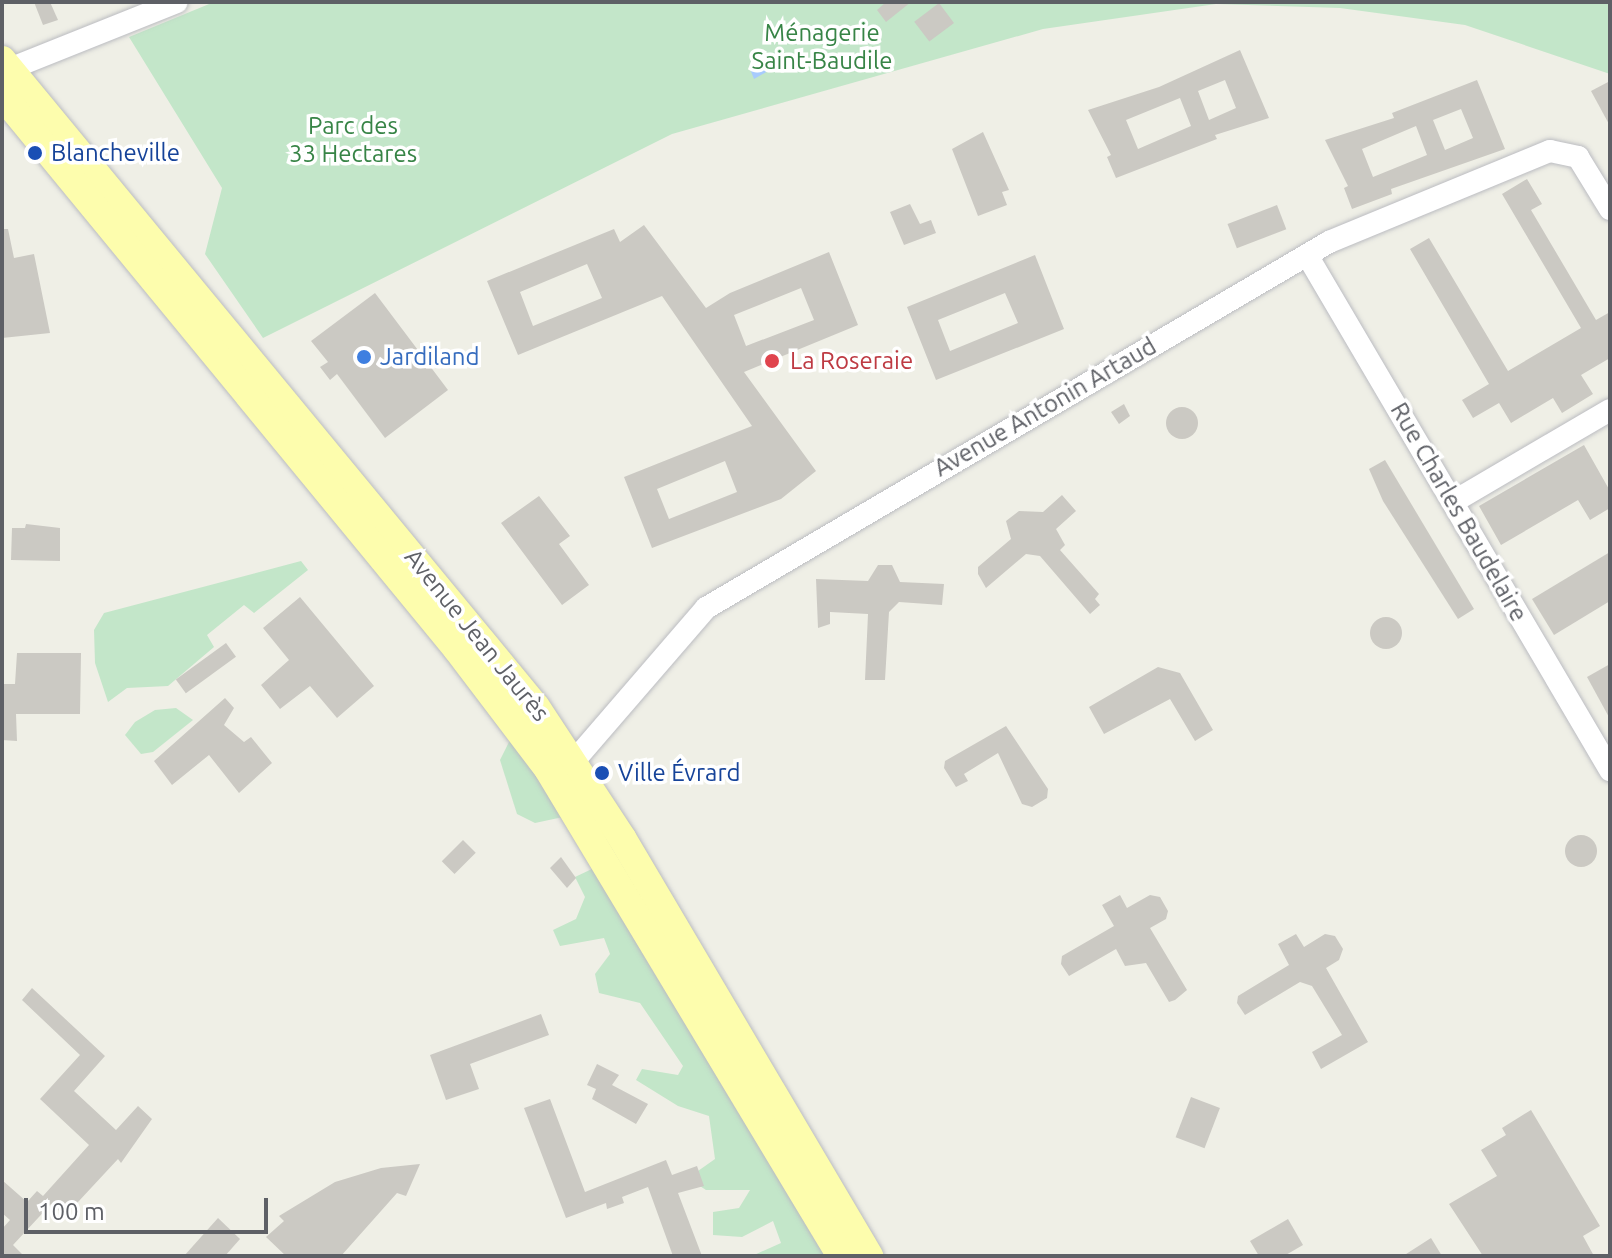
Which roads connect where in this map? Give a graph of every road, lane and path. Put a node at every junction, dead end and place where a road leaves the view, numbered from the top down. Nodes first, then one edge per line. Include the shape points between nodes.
1 (177, 2) edge
2 (4, 74) edge
3 (1610, 209) edge
4 (1307, 255) junction
5 (1610, 410) edge
6 (1453, 502) junction
7 (574, 761) junction
8 (1610, 770) edge
9 (841, 1256) edge
10 (869, 1256) edge

1 - 2 street
2 - 7 main road, Avenue Jean Jaurès via 522,687
2 - 9 main road, Avenue Jean Jaurès via 548,769
3 - 4 street, Avenue Antonin Artaud via 1578,157 1550,151
4 - 6 street, Rue Charles Baudelaire
4 - 7 street, Avenue Antonin Artaud via 706,608
5 - 6 street
6 - 8 street, Rue Charles Baudelaire
7 - 10 main road, Avenue Jean Jaurès

